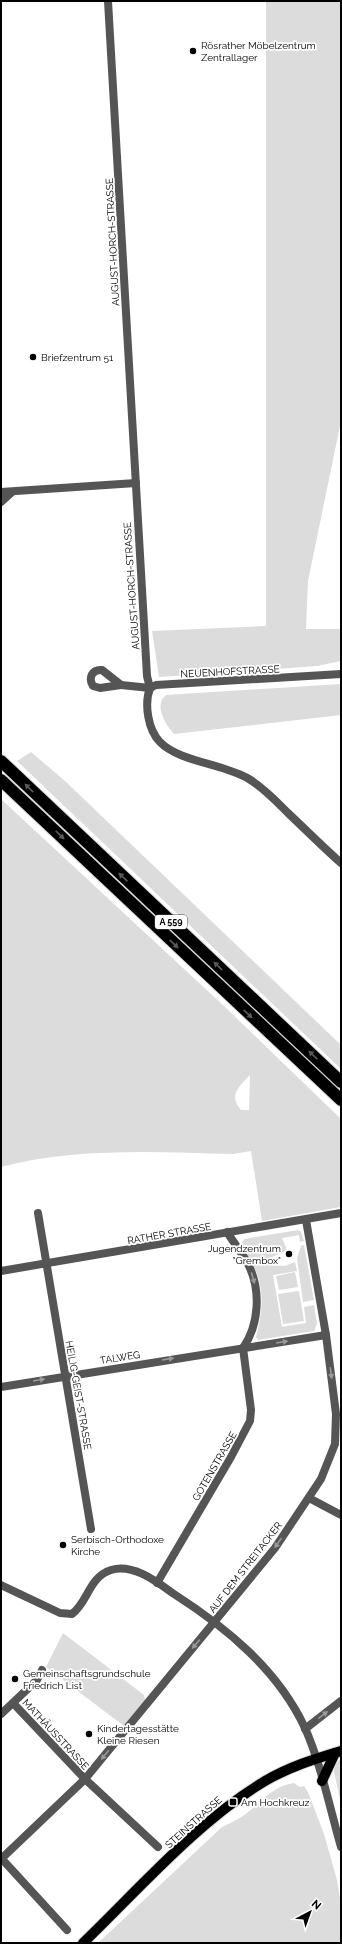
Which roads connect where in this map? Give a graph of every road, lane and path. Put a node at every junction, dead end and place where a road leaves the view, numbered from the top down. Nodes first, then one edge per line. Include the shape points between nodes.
1 (108, 1) edge
2 (136, 482) junction
3 (1, 492) edge
4 (12, 492) junction
5 (1, 502) edge
6 (341, 674) edge
7 (121, 685) dead end
8 (150, 688) junction
9 (1, 760) edge
10 (1, 780) edge
11 (341, 863) edge
12 (341, 1082) edge
13 (341, 1100) edge
14 (38, 1213) dead end
15 (341, 1213) edge
16 (306, 1220) junction
17 (227, 1232) junction
18 (47, 1264) junction
19 (1, 1271) edge
20 (326, 1335) junction
21 (243, 1348) junction
22 (65, 1376) junction
23 (1, 1387) edge
24 (309, 1498) junction
25 (341, 1515) edge
26 (91, 1529) dead end
27 (157, 1583) junction
28 (1, 1585) edge
29 (215, 1622) junction
30 (42, 1670) dead end
31 (341, 1701) edge
32 (13, 1703) junction
33 (1, 1714) edge
34 (305, 1729) junction
35 (338, 1752) edge
36 (315, 1758) junction
37 (85, 1779) junction
38 (322, 1781) junction
39 (158, 1847) dead end
40 (341, 1847) edge
41 (1, 1859) edge
42 (67, 1930) dead end
43 (83, 1943) edge

1 - 2 street, AUGUST-HORCH-STRASSE
2 - 4 street
2 - 8 street, AUGUST-HORCH-STRASSE
3 - 4 street
4 - 5 street
6 - 8 street, NEUENHOFSTRASSE via 156,685
7 - 8 street, NEUENHOFSTRASSE
8 - 11 street, AUGUST-HORCH-STRASSE via 148,715 151,728 160,742 174,751 249,778
12 -> 9 highway, A 559
10 -> 13 highway, A 559
14 - 18 street, HEILIG-GEIST-STRASSE
15 - 16 street, RATHER STRASSE
16 - 17 street, RATHER STRASSE
16 - 20 street, AUF DEM STREITACKER
17 - 18 street, RATHER STRASSE
17 -> 21 street via 249,1268 256,1294 253,1330
18 - 19 street, RATHER STRASSE
18 - 22 street, HEILIG-GEIST-STRASSE
21 -> 20 street, TALWEG
20 -> 24 street, AUF DEM STREITACKER via 334,1394 335,1444 321,1479
22 -> 21 street, TALWEG
21 - 27 street, GOTENSTRASSE via 251,1410 250,1421 232,1457
23 -> 22 street, TALWEG
22 - 26 street, HEILIG-GEIST-STRASSE
24 - 25 street
24 -> 29 street, AUF DEM STREITACKER via 275,1548
27 - 28 street via 133,1570 109,1571 92,1584 75,1612 68,1614 60,1613
27 - 29 street
29 - 34 street via 252,1654 271,1675 290,1701
29 -> 37 street, AUF DEM STREITACKER
30 - 32 street via 37,1680
34 -> 31 street
32 - 33 street
32 - 37 street, MATHÄUSSTRASSE
34 - 36 street
35 - 36 main road, STEINSTRASSE
35 - 38 main road
36 - 38 street
36 - 43 main road, STEINSTRASSE via 282,1772 233,1802 194,1834
37 - 39 street, MATHÄUSSTRASSE
37 - 41 street, AUF DEM STREITACKER
38 - 40 street
41 - 42 street

